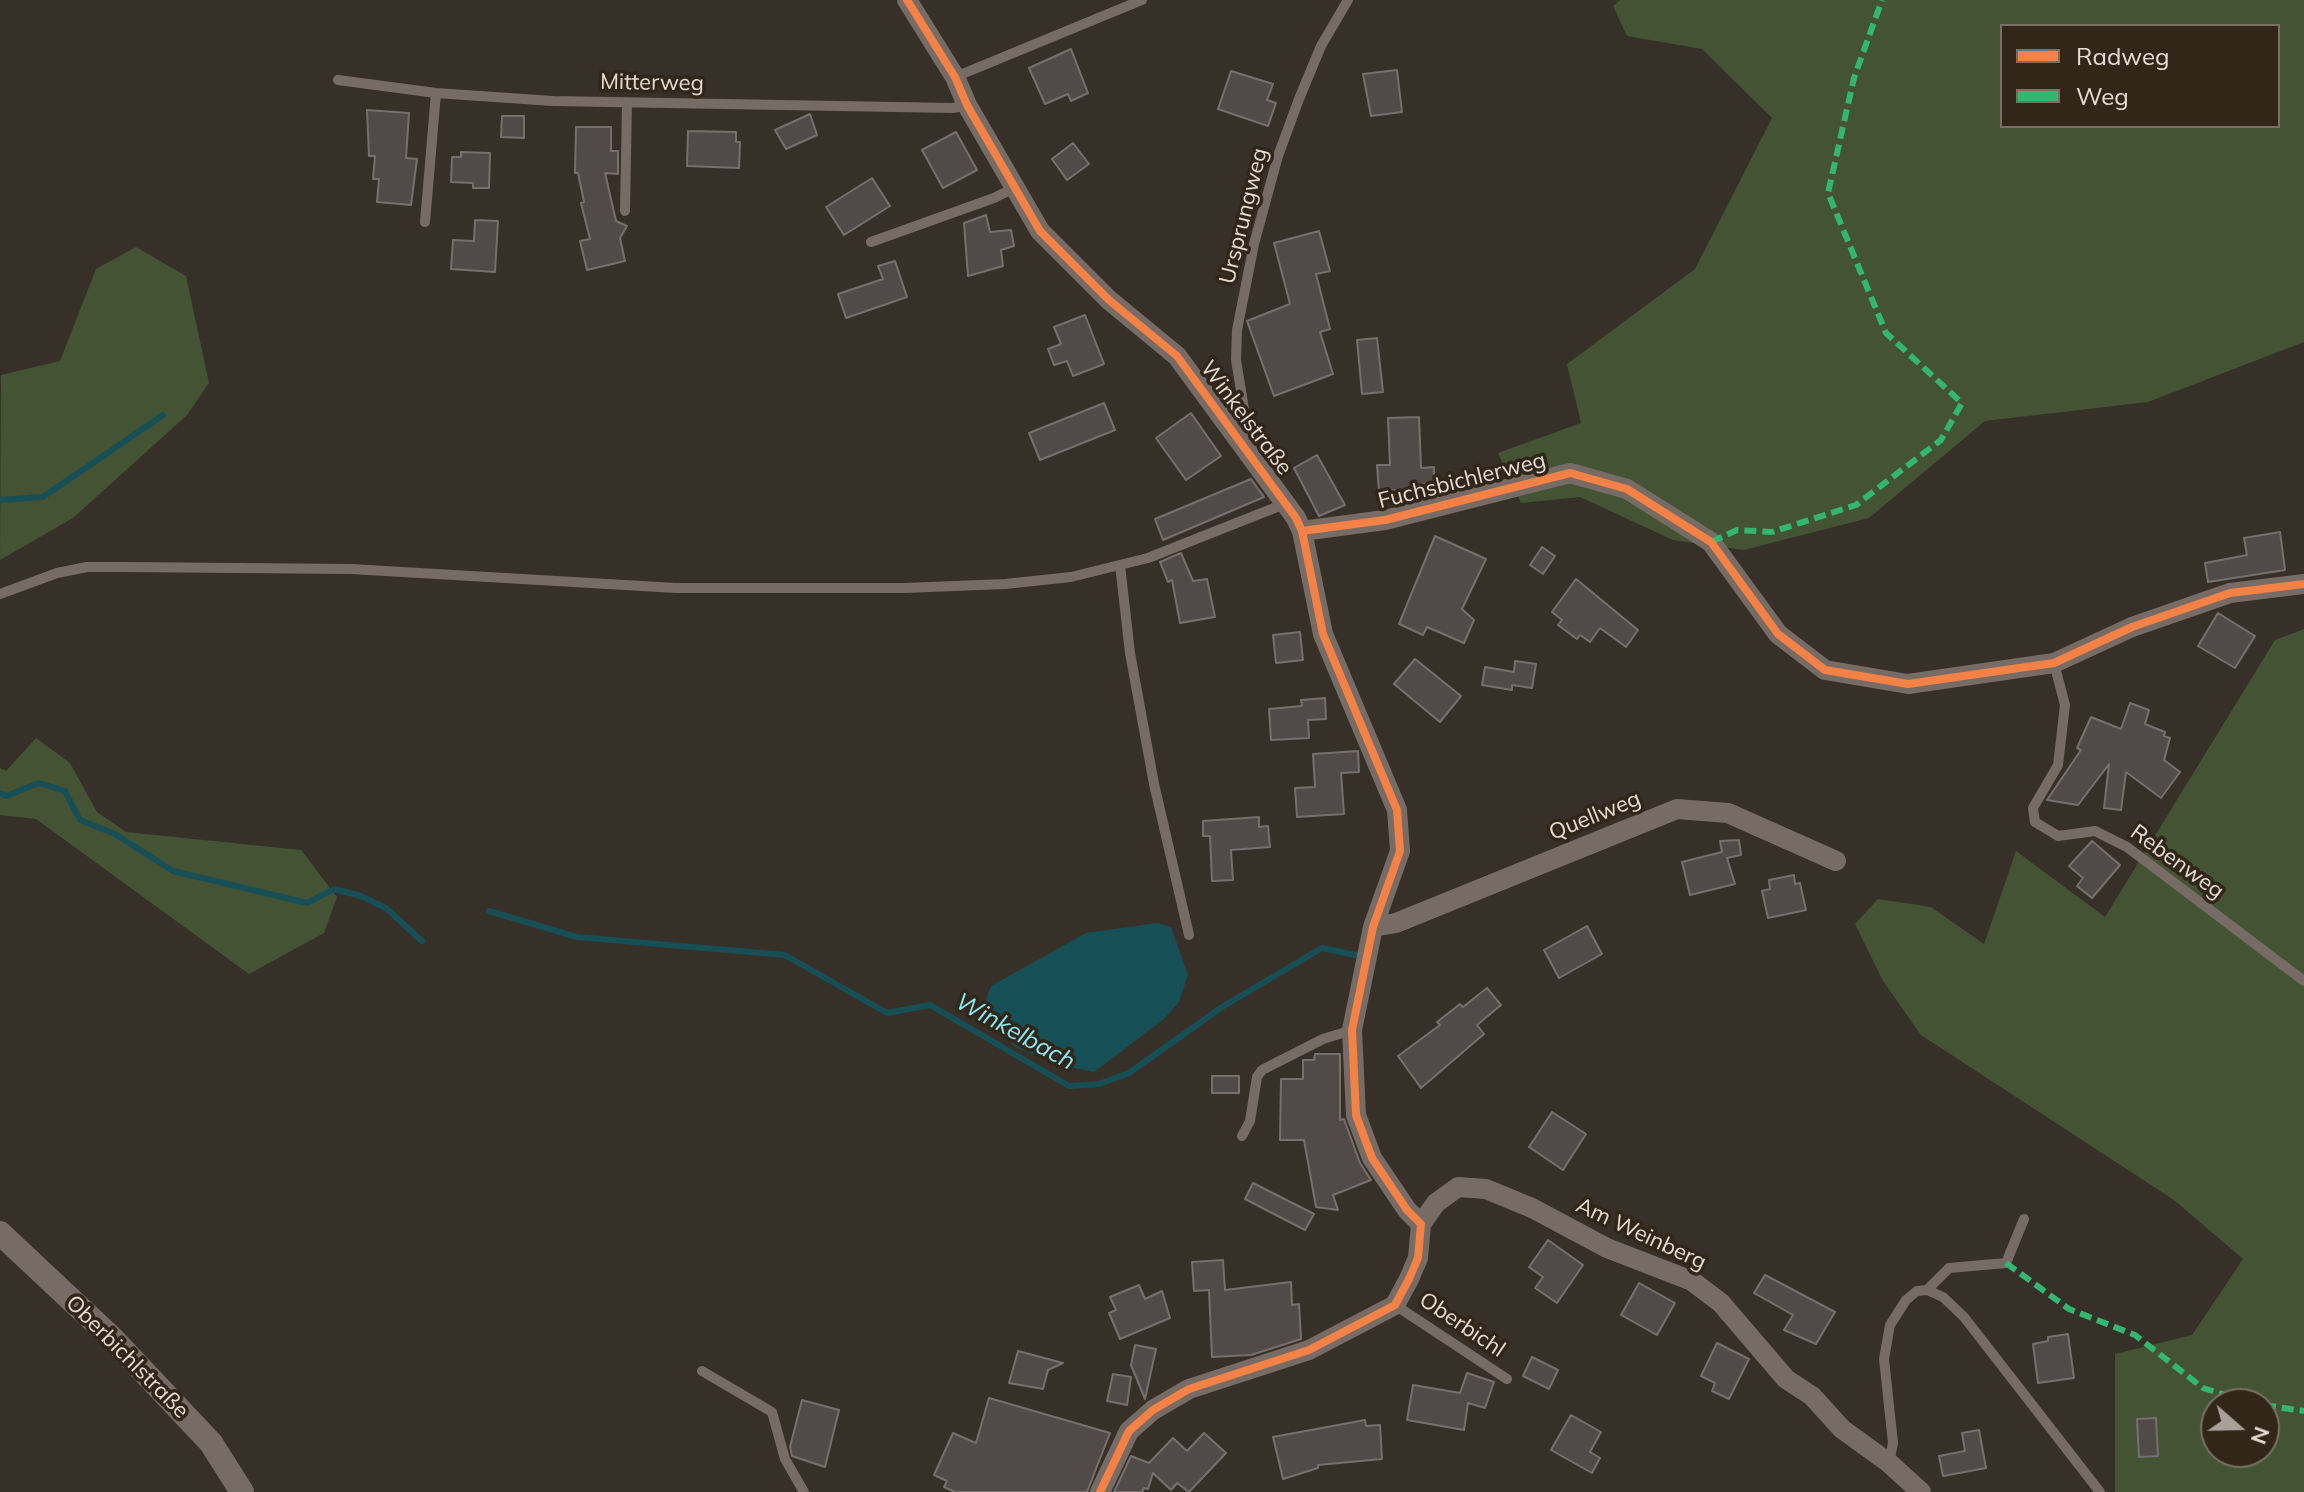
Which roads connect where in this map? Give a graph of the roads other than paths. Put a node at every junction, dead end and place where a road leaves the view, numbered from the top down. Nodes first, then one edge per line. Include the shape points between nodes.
1 (907, 0) edge
2 (1142, 0) edge
3 (1348, 0) edge
4 (955, 77) junction
5 (338, 80) dead end
6 (436, 93) junction
7 (627, 103) junction
8 (967, 105) junction
9 (1014, 188) junction
10 (625, 211) dead end
11 (425, 222) dead end
12 (871, 242) dead end
13 (1251, 453) junction
14 (1287, 503) junction
15 (1302, 531) junction
16 (1120, 565) junction
17 (2304, 584) edge
18 (0, 594) edge
19 (2054, 663) junction
20 (1836, 861) dead end
21 (1373, 927) junction
22 (1189, 935) dead end
23 (2304, 981) edge
24 (1352, 1030) junction
25 (1242, 1136) dead end
26 (2024, 1219) dead end
27 (1421, 1224) junction
28 (0, 1233) edge
29 (1927, 1290) junction
30 (1395, 1305) junction
31 (702, 1371) dead end
32 (1507, 1379) dead end
33 (1889, 1463) junction
34 (242, 1492) edge
35 (804, 1492) edge
36 (1100, 1492) edge
37 (1921, 1492) edge
38 (2100, 1492) edge

1 - 4 street, Winkelstraße
2 - 4 lane
3 - 13 lane, Ursprungweg via 1299,99 1254,244 1236,360
4 - 8 street, Winkelstraße
5 - 6 lane, Mitterweg
6 - 7 lane, Mitterweg
6 - 11 lane
7 - 8 lane, Mitterweg
7 - 10 lane
8 - 9 street, Winkelstraße
9 - 12 lane
9 - 13 street, Winkelstraße via 1050,245 1177,356
13 - 14 street, Winkelstraße
14 - 15 street, Winkelstraße
14 - 16 lane
15 - 19 street, Fuchsbichlerweg via 1385,520 1570,473 1627,489 1711,542 1778,634 1825,670 1908,684
15 - 21 street, Winkelstraße via 1323,634 1397,810 1400,851
16 - 18 lane via 1071,577 905,588 676,588 351,569 87,567
16 - 22 lane via 1154,784
17 - 19 street, Fuchsbichlerweg via 2230,593 2132,627
19 - 23 lane, Rebenweg via 2065,705 2058,765 2033,808 2035,822 2058,836 2095,831 2127,847
20 - 21 street, Quellweg via 1728,813 1677,809 1396,923
21 - 24 street
24 - 25 lane via 1262,1070
24 - 27 street via 1361,1129 1372,1158
26 - 29 lane via 2006,1263 1949,1268
27 - 30 street via 1418,1258
27 - 33 street, Am Weinberg via 1436,1203 1458,1187 1486,1189 1607,1248 1692,1281 1721,1303 1786,1379
28 - 34 street, Oberbichlstraße via 113,1339 211,1443
29 - 33 lane via 1906,1300 1890,1325 1884,1359 1893,1443
29 - 38 lane via 1964,1317
30 - 32 lane, Oberbichl
30 - 36 street via 1309,1350 1189,1389 1153,1410 1129,1431
31 - 35 lane via 772,1412 785,1459
33 - 37 street, Am Weinberg

